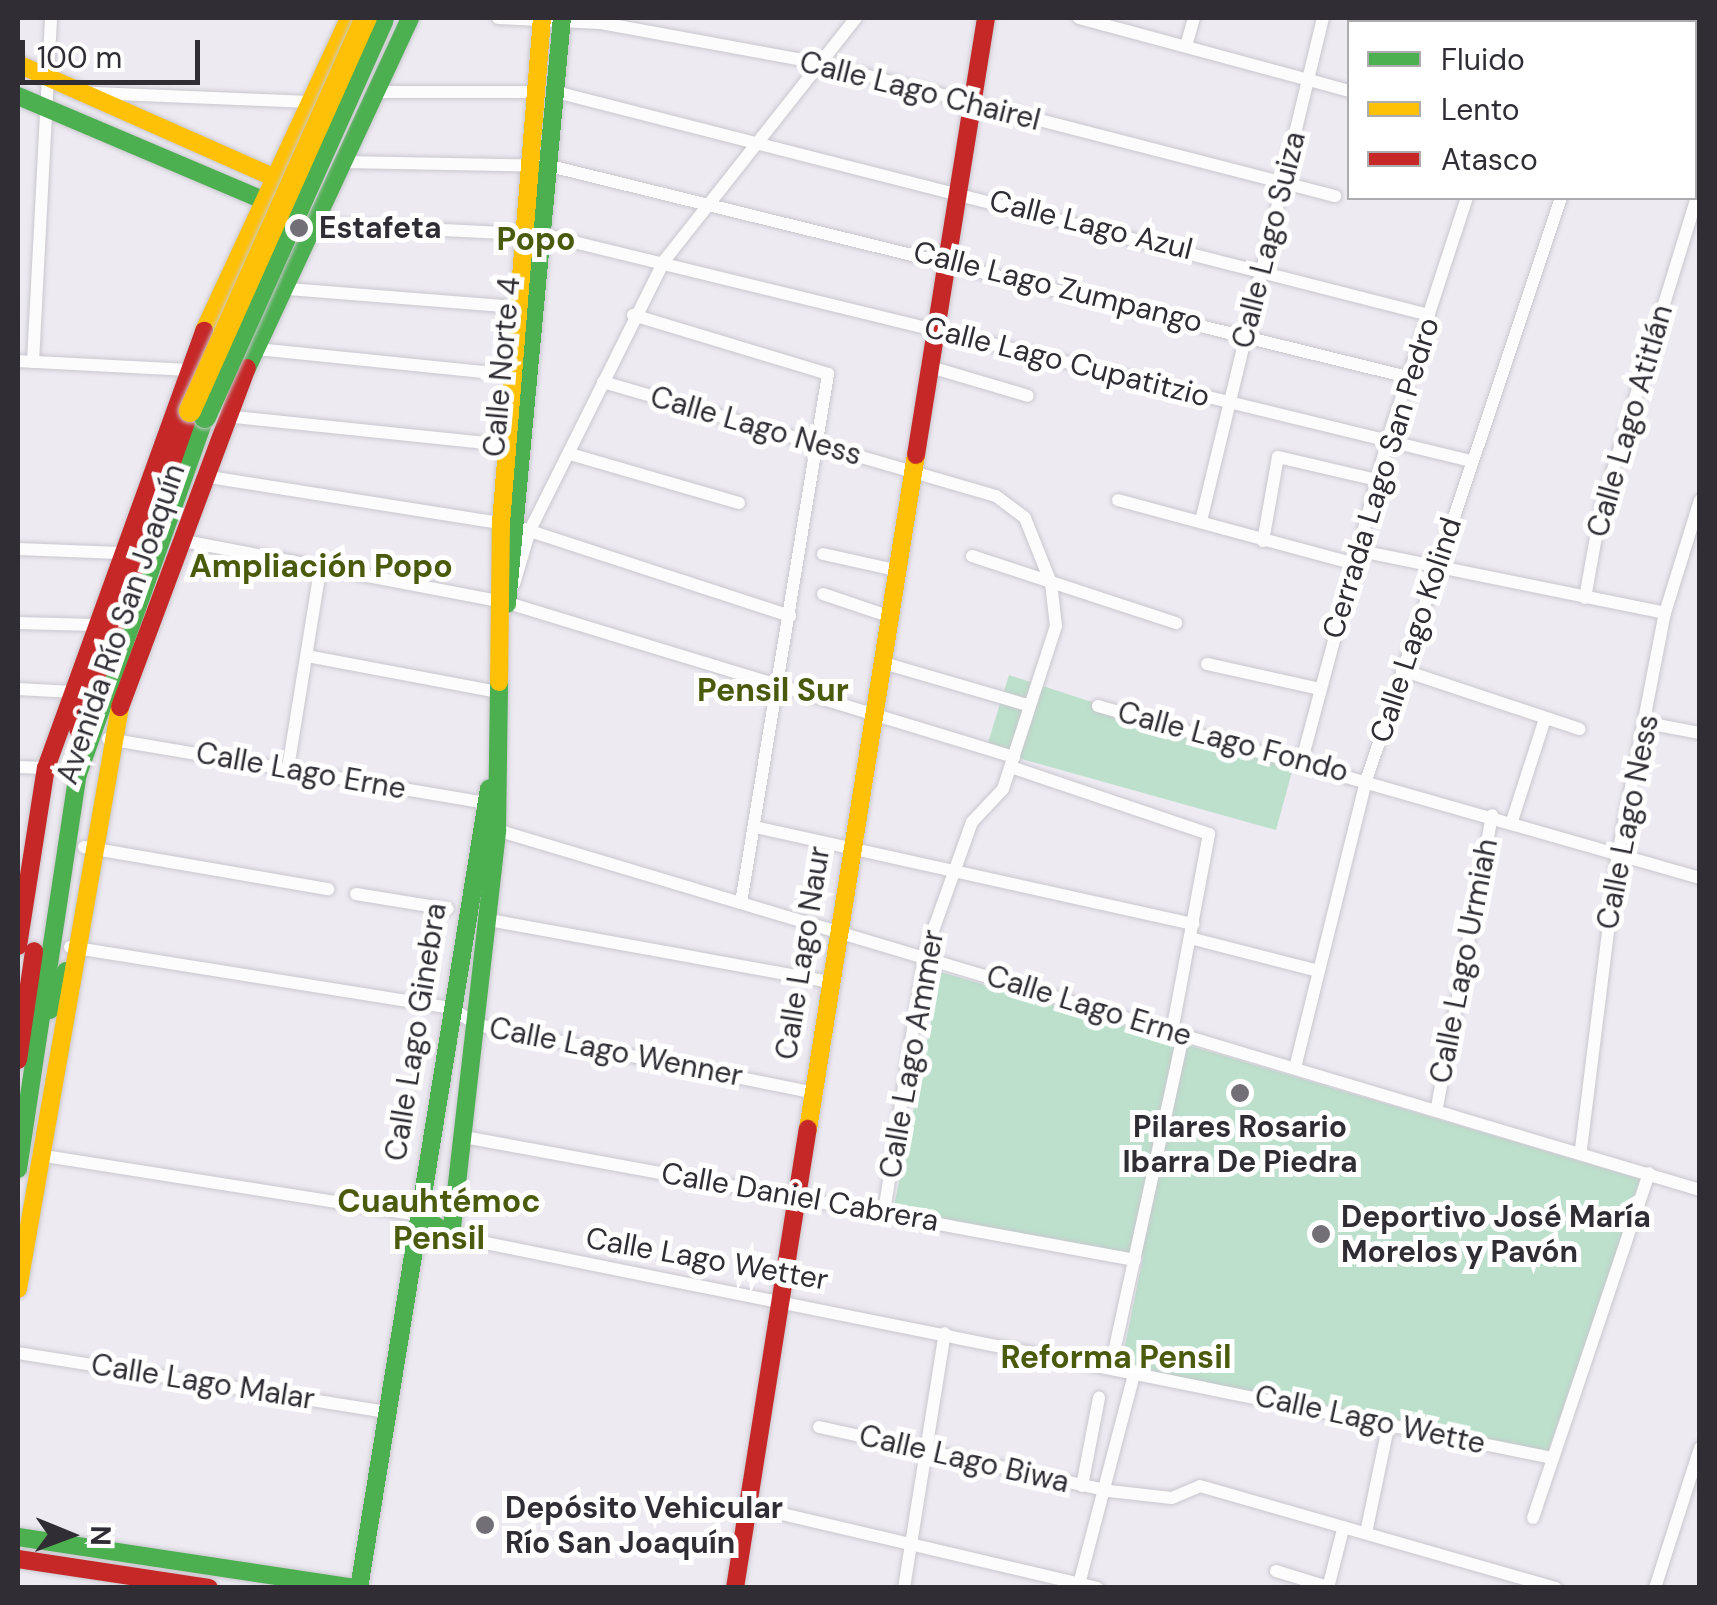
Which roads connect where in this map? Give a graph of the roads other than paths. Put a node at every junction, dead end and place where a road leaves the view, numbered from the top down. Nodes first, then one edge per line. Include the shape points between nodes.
1 (51, 18) edge
2 (349, 18) edge
3 (378, 18) edge
4 (410, 18) edge
5 (498, 18) edge
6 (856, 18) edge
7 (986, 18) edge
8 (1079, 18) edge
9 (1194, 18) edge
10 (1324, 18) edge
11 (552, 19) edge
12 (1186, 46) junction
13 (818, 63) junction
14 (18, 64) edge
15 (47, 79) junction
16 (1309, 80) junction
17 (1347, 90) edge
18 (82, 92) junction
19 (378, 92) junction
20 (546, 92) junction
21 (18, 96) edge
22 (310, 102) junction
23 (973, 103) junction
24 (45, 112) junction
25 (752, 139) junction
26 (348, 162) junction
27 (540, 165) junction
28 (276, 178) junction
29 (1282, 183) junction
30 (958, 192) junction
31 (1335, 196) dead end
32 (707, 199) junction
33 (265, 200) junction
34 (1466, 200) edge
35 (1560, 200) edge
36 (1693, 200) edge
37 (325, 214) junction
38 (535, 234) junction
39 (946, 257) junction
40 (664, 260) junction
41 (1262, 268) junction
42 (288, 289) junction
43 (518, 307) junction
44 (633, 314) junction
45 (1429, 315) junction
46 (933, 328) junction
47 (1246, 335) junction
48 (197, 346) junction
49 (251, 360) junction
50 (18, 361) edge
51 (33, 362) junction
52 (927, 366) junction
53 (188, 370) junction
54 (513, 375) junction
55 (1408, 377) junction
56 (604, 382) junction
57 (1028, 396) dead end
58 (1228, 402) junction
59 (206, 415) junction
60 (1388, 439) junction
61 (817, 443) junction
62 (508, 445) junction
63 (570, 454) junction
64 (1471, 461) junction
65 (910, 469) junction
66 (203, 476) junction
67 (1377, 480) junction
68 (1118, 500) dead end
69 (1700, 500) edge
70 (739, 502) dead end
71 (1201, 521) junction
72 (516, 527) junction
73 (179, 540) junction
74 (1262, 541) junction
75 (18, 549) edge
76 (120, 553) junction
77 (824, 554) dead end
78 (972, 556) dead end
79 (1354, 556) junction
80 (320, 570) junction
81 (895, 570) junction
82 (1436, 570) junction
83 (1052, 583) junction
84 (822, 594) dead end
85 (1585, 598) junction
86 (502, 607) junction
87 (1665, 613) junction
88 (790, 616) junction
89 (888, 616) junction
90 (18, 623) edge
91 (1176, 623) dead end
92 (94, 625) junction
93 (127, 639) junction
94 (104, 655) junction
95 (307, 656) junction
96 (880, 662) junction
97 (1207, 664) dead end
98 (1402, 670) junction
99 (780, 688) junction
100 (18, 689) edge
101 (1320, 689) junction
102 (73, 692) junction
103 (497, 692) junction
104 (1030, 706) junction
105 (1098, 706) dead end
106 (872, 714) junction
107 (1545, 719) junction
108 (1647, 722) junction
109 (1579, 729) dead end
110 (111, 730) junction
111 (1700, 733) edge
112 (1302, 760) junction
113 (1012, 762) junction
114 (18, 767) edge
115 (46, 768) junction
116 (288, 768) junction
117 (1367, 778) junction
118 (489, 809) junction
119 (1492, 815) junction
120 (1512, 822) junction
121 (756, 826) junction
122 (24, 844) edge
123 (84, 848) junction
124 (849, 851) junction
125 (1618, 854) junction
126 (952, 872) junction
127 (1700, 878) edge
128 (328, 889) dead end
129 (356, 894) dead end
130 (742, 903) junction
131 (448, 909) dead end
132 (488, 920) junction
133 (838, 930) junction
134 (1192, 931) junction
135 (18, 942) edge
136 (70, 946) junction
137 (925, 953) junction
138 (18, 966) edge
139 (1315, 970) junction
140 (66, 971) junction
141 (830, 982) junction
142 (450, 1008) junction
143 (478, 1025) junction
144 (1177, 1034) junction
145 (25, 1047) edge
146 (1295, 1068) junction
147 (811, 1092) junction
148 (1437, 1108) junction
149 (464, 1137) junction
150 (1581, 1149) junction
151 (39, 1154) junction
152 (18, 1170) edge
153 (1649, 1172) junction
154 (1700, 1190) edge
155 (795, 1196) junction
156 (884, 1212) junction
157 (419, 1215) junction
158 (451, 1236) junction
159 (1135, 1260) junction
160 (18, 1289) edge
161 (780, 1302) junction
162 (945, 1332) junction
163 (18, 1352) edge
164 (1111, 1366) junction
165 (1135, 1371) junction
166 (1099, 1398) dead end
167 (388, 1412) junction
168 (1389, 1423) junction
169 (819, 1427) dead end
170 (1700, 1448) edge
171 (927, 1452) junction
172 (1547, 1457) junction
173 (1082, 1486) junction
174 (1693, 1487) edge
175 (1109, 1491) junction
176 (748, 1506) junction
177 (1534, 1518) dead end
178 (1343, 1529) junction
179 (1366, 1533) junction
180 (18, 1538) edge
181 (912, 1544) junction
182 (18, 1559) edge
183 (1276, 1571) dead end
184 (1078, 1585) edge
185 (1328, 1587) edge
186 (209, 1588) edge
187 (358, 1588) edge
188 (735, 1588) edge
189 (904, 1588) edge
190 (1098, 1588) edge
191 (1556, 1588) edge
192 (1655, 1588) edge

1 - 15 street
2 - 22 main road, Avenida Río San Joaquín
3 - 59 main road, Avenida Río San Joaquín, bridge
4 - 19 main road, Avenida Río San Joaquín
5 - 11 street, Calle Lago Chairel
6 - 13 street
7 - 23 main road, Calle Lago Naur
8 - 12 street
9 - 12 street
10 - 16 street, Calle Lago Suiza
11 - 13 street, Calle Lago Chairel
11 - 20 main road, Calle Norte 4
12 - 16 street
13 - 23 street, Calle Lago Chairel
13 - 25 street
14 - 15 main road
15 - 18 main road
15 - 24 street
16 - 17 street
16 - 29 street, Calle Lago Suiza
18 - 22 street
18 - 28 main road
19 - 20 street, Calle Lago Azul
19 - 26 main road, Avenida Río San Joaquín
20 - 25 street, Calle Lago Azul
20 - 27 main road, Calle Norte 4
21 - 24 main road
22 - 28 main road, Avenida Río San Joaquín
23 - 29 street, Calle Lago Chairel
23 - 30 main road, Calle Lago Naur
24 - 33 main road
24 - 51 street
25 - 30 street, Calle Lago Azul
25 - 32 street
26 - 27 street, Calle Lago Zumpango
26 - 37 main road, Avenida Río San Joaquín
27 - 32 street, Calle Lago Zumpango
27 - 38 main road, Calle Norte 4
28 - 33 main road, Avenida Río San Joaquín
28 - 37 main road
29 - 31 street, Calle Lago Chairel
29 - 41 street, Calle Lago Suiza
30 - 39 main road, Calle Lago Naur
30 - 41 street, Calle Lago Azul
32 - 39 street, Calle Lago Zumpango
32 - 40 street
33 - 37 main road
33 - 48 main road, Avenida Río San Joaquín
34 - 45 street, Cerrada Lago San Pedro
35 - 64 street, Calle Lago Kolind
36 - 85 street, Calle Lago Atitlán via 1601,508
37 - 38 street, Calle Lago Cupatitzio
37 - 42 main road, Avenida Río San Joaquín
38 - 40 street, Calle Lago Cupatitzio
38 - 43 main road, Calle Norte 4
38 - 72 main road, Calle Norte 4
39 - 46 main road, Calle Lago Naur
39 - 47 street, Calle Lago Zumpango
40 - 44 street
40 - 46 street, Calle Lago Cupatitzio
41 - 45 street, Calle Lago Azul
41 - 47 street, Calle Lago Suiza
42 - 43 street
42 - 49 main road, Avenida Río San Joaquín
43 - 54 main road, Calle Norte 4
44 - 56 street
44 - 61 street via 828,374
45 - 55 street, Cerrada Lago San Pedro
46 - 52 main road, Calle Lago Naur
46 - 58 street, Calle Lago Cupatitzio
47 - 55 street, Calle Lago Zumpango
47 - 58 street, Calle Lago Suiza
48 - 49 main road
48 - 53 main road, Avenida Río San Joaquín
49 - 54 street
49 - 59 main road, Avenida Río San Joaquín
50 - 51 street
51 - 53 street
52 - 57 street
52 - 65 main road, Calle Lago Naur
53 - 76 main road, Avenida Río San Joaquín
54 - 62 main road, Calle Norte 4
55 - 60 street, Cerrada Lago San Pedro
56 - 61 street, Calle Lago Ness
56 - 63 street
58 - 60 street, Calle Lago Cupatitzio
58 - 71 street, Calle Lago Suiza
59 - 62 street
59 - 66 main road, Avenida Río San Joaquín
59 - 93 main road, Avenida Río San Joaquín
59 - 94 main road, Avenida Río San Joaquín
60 - 64 street, Calle Lago Cupatitzio
60 - 67 street, Cerrada Lago San Pedro
61 - 65 street, Calle Lago Ness
61 - 88 street
62 - 72 main road, Calle Norte 4
63 - 70 street
63 - 72 street
64 - 82 street, Calle Lago Kolind
65 - 81 main road, Calle Lago Naur
65 - 83 street, Calle Lago Ammer via 1019,509
66 - 72 street
66 - 73 main road, Avenida Río San Joaquín
67 - 74 street via 1278,457
67 - 79 street, Cerrada Lago San Pedro
68 - 71 street
69 - 87 street, Calle Lago Ness
71 - 74 street
72 - 86 main road, Calle Norte 4
72 - 88 street
73 - 80 street
73 - 110 main road, Avenida Río San Joaquín
74 - 79 street
75 - 76 street
76 - 92 main road, Avenida Río San Joaquín
77 - 81 street
78 - 83 street
79 - 82 street
79 - 101 street, Cerrada Lago San Pedro
80 - 86 street
80 - 95 street
81 - 89 main road, Calle Lago Naur
82 - 85 street
82 - 98 street, Calle Lago Kolind
83 - 91 street
83 - 104 street, Calle Lago Ammer via 1059,614
84 - 89 street
85 - 87 street
86 - 99 street
86 - 103 main road, Calle Lago Ginebra
87 - 108 street, Calle Lago Ness
88 - 99 street
89 - 96 main road, Calle Lago Naur
90 - 92 street
92 - 102 main road, Avenida Río San Joaquín
93 - 110 main road
93 - 145 main road, Avenida Río San Joaquín via 78,774
94 - 102 main road
94 - 145 main road, Avenida Río San Joaquín via 55,808
95 - 103 street
95 - 116 street
96 - 104 street
96 - 106 main road, Calle Lago Naur
97 - 101 street
98 - 107 street
98 - 117 street, Calle Lago Kolind
99 - 106 street
99 - 121 street
100 - 102 street
101 - 112 street, Cerrada Lago San Pedro
102 - 115 main road, Avenida Río San Joaquín
103 - 118 main road, Calle Lago Ginebra
104 - 113 street, Calle Lago Ammer
105 - 112 street, Calle Lago Fondo
106 - 113 street
106 - 124 main road, Calle Lago Naur
107 - 109 street
107 - 120 street
108 - 111 street
108 - 125 street, Calle Lago Ness
110 - 116 street, Calle Lago Erne
110 - 123 main road, Avenida Río San Joaquín
112 - 117 street, Calle Lago Fondo
113 - 126 street, Calle Lago Ammer
113 - 134 street via 1209,834
114 - 115 street
115 - 122 main road, Avenida Río San Joaquín
116 - 118 street, Calle Lago Erne
117 - 119 street, Calle Lago Fondo
117 - 139 street, Calle Lago Kolind
118 - 130 street, Calle Lago Erne
118 - 132 main road, Calle Lago Ginebra
118 - 142 main road, Calle Lago Ginebra
119 - 120 street, Calle Lago Fondo
119 - 148 street, Calle Lago Urmiah
120 - 125 street, Calle Lago Fondo
121 - 124 street
121 - 130 street
122 - 135 main road, Avenida Río San Joaquín
123 - 128 street
123 - 136 main road, Avenida Río San Joaquín
124 - 126 street
124 - 133 main road, Calle Lago Naur
125 - 127 street, Calle Lago Fondo
125 - 150 street, Calle Lago Ness
126 - 134 street
126 - 137 street, Calle Lago Ammer
129 - 131 street
130 - 133 street, Calle Lago Erne
132 - 141 street
132 - 143 main road, Calle Lago Ginebra
133 - 137 street, Calle Lago Erne
133 - 141 main road, Calle Lago Naur
134 - 139 street
134 - 144 street
136 - 140 main road, Avenida Río San Joaquín
136 - 142 street, Calle Lago Wenner
137 - 144 street, Calle Lago Erne
137 - 156 street, Calle Lago Ammer
138 - 145 main road
139 - 146 street, Calle Lago Kolind
140 - 145 main road
140 - 151 main road, Avenida Río San Joaquín
141 - 147 main road, Calle Lago Naur
142 - 143 street, Calle Lago Wenner
142 - 157 main road, Calle Lago Ginebra
143 - 147 street, Calle Lago Wenner
143 - 149 main road, Calle Lago Ginebra
144 - 146 street, Calle Lago Erne
144 - 159 street
145 - 152 main road, Avenida Río San Joaquín
146 - 148 street, Calle Lago Erne
147 - 155 main road, Calle Lago Naur
148 - 150 street, Calle Lago Erne
149 - 155 street, Calle Daniel Cabrera
149 - 158 main road, Calle Lago Ginebra
150 - 153 street, Calle Lago Erne
151 - 157 street, Calle Lago Wetter
151 - 160 main road, Avenida Río San Joaquín
153 - 154 street, Calle Lago Erne
153 - 172 street
155 - 156 street, Calle Daniel Cabrera
155 - 161 main road, Calle Lago Naur
156 - 159 street, Calle Daniel Cabrera
157 - 158 main road, Calle Lago Wetter
157 - 167 main road, Calle Lago Ginebra
158 - 161 street, Calle Lago Wetter
159 - 164 street
161 - 162 street, Calle Lago Wetter
161 - 176 main road, Calle Lago Naur
162 - 164 street, Calle Lago Wetter
162 - 171 street
163 - 167 street, Calle Lago Malar
164 - 165 street, Calle Lago Wetter
165 - 168 street, Calle Lago Wette
165 - 175 street
166 - 173 street
167 - 187 main road, Calle Lago Ginebra
168 - 172 street, Calle Lago Wette
168 - 179 street
169 - 171 street, Calle Lago Biwa
170 - 174 street
171 - 173 street, Calle Lago Biwa
171 - 181 street
172 - 177 street
173 - 175 street, Calle Lago Biwa
174 - 192 street
175 - 178 street, Calle Lago Biwa via 1172,1498 1200,1486
175 - 184 street
176 - 181 street
176 - 188 main road, Calle Lago Naur
178 - 179 street, Calle Lago Biwa
178 - 185 street
179 - 191 street, Calle Lago Biwa
180 - 187 main road
181 - 184 street
181 - 189 street
182 - 186 main road
183 - 185 street
184 - 190 street

